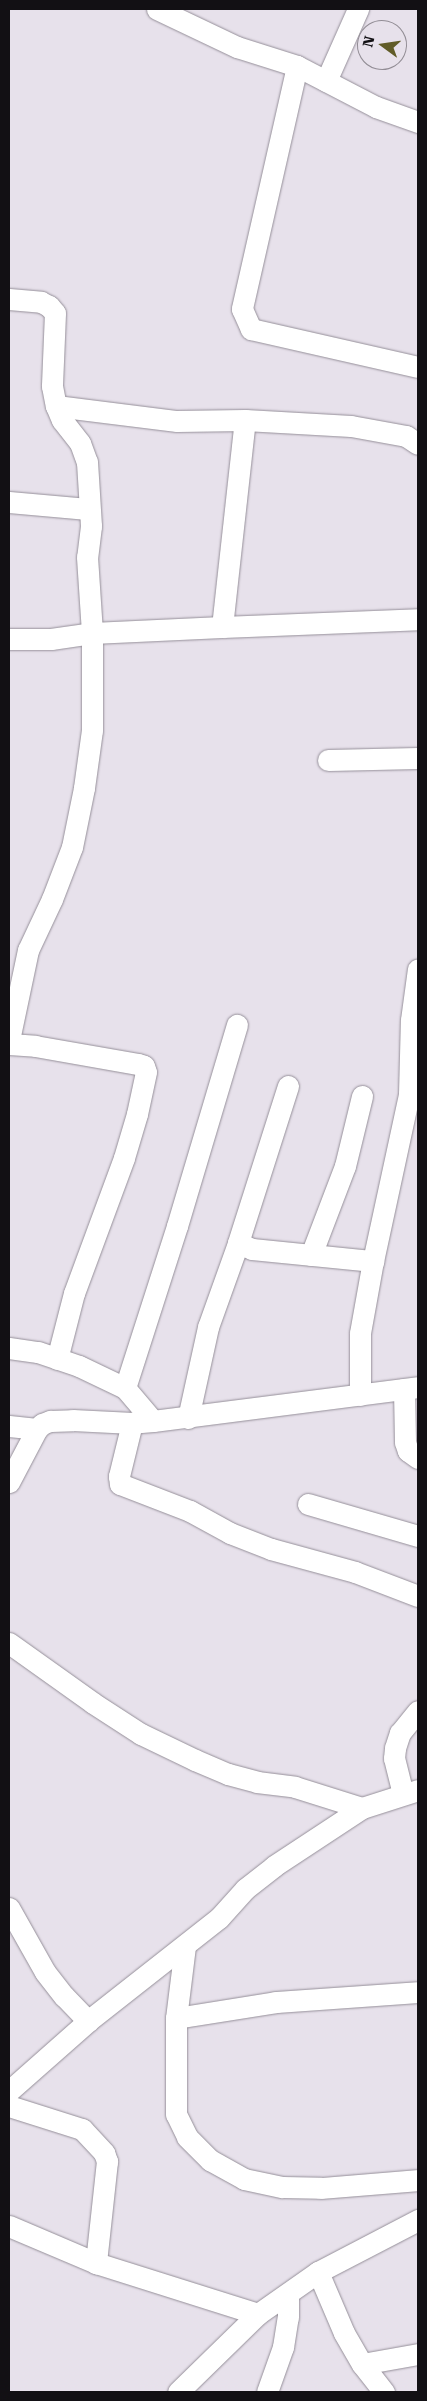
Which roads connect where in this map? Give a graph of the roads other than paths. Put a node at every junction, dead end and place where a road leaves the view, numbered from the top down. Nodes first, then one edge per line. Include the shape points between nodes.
1 (157, 9) edge
2 (358, 9) edge
3 (297, 66) junction
4 (326, 82) junction
5 (418, 122) edge
6 (9, 299) edge
7 (418, 367) edge
8 (56, 406) junction
9 (245, 420) junction
10 (418, 444) edge
11 (9, 502) edge
12 (88, 509) junction
13 (418, 619) edge
14 (222, 627) junction
15 (92, 633) junction
16 (9, 639) edge
17 (418, 758) edge
18 (328, 760) dead end
19 (18, 950) edge
20 (418, 969) edge
21 (11, 1018) edge
22 (238, 1024) dead end
23 (9, 1040) edge
24 (9, 1044) edge
25 (288, 1086) dead end
26 (362, 1096) dead end
27 (238, 1243) junction
28 (311, 1255) junction
29 (373, 1262) junction
30 (9, 1348) edge
31 (57, 1359) junction
32 (124, 1388) junction
33 (411, 1388) edge
34 (360, 1395) junction
35 (188, 1418) junction
36 (153, 1421) junction
37 (132, 1423) junction
38 (9, 1426) edge
39 (37, 1429) junction
40 (418, 1458) edge
41 (9, 1482) edge
42 (308, 1504) dead end
43 (418, 1536) edge
44 (418, 1596) edge
45 (9, 1643) edge
46 (418, 1711) edge
47 (411, 1792) edge
48 (362, 1808) junction
49 (9, 1908) edge
50 (185, 1946) junction
51 (418, 1992) edge
52 (176, 2018) junction
53 (88, 2021) junction
54 (9, 2091) edge
55 (9, 2106) edge
56 (418, 2180) edge
57 (418, 2220) edge
58 (9, 2226) edge
59 (96, 2262) junction
60 (318, 2272) junction
61 (288, 2294) junction
62 (258, 2314) junction
63 (418, 2354) edge
64 (362, 2364) junction
65 (178, 2392) edge
66 (267, 2392) edge
67 (384, 2392) edge

1 - 3 street via 237,47
2 - 4 street
3 - 4 street
3 - 7 street via 242,309 251,329
4 - 5 street via 376,107
6 - 8 street via 41,302 55,313 52,386
8 - 9 street via 177,420
8 - 12 street via 62,420 80,443 87,462
9 - 10 street via 352,426 406,436
9 - 14 street
11 - 12 street
12 - 15 street via 91,526 87,557
13 - 14 street
14 - 15 street
15 - 16 street via 51,639
15 - 19 street via 92,730 72,847 52,899
17 - 18 street
19 - 21 street
20 - 29 street via 411,1020 409,1094
21 - 23 street
22 - 32 street
24 - 31 street via 138,1064 144,1066 146,1072 124,1158 74,1293
25 - 27 street
26 - 28 street via 345,1166
27 - 28 street via 252,1249
27 - 35 street via 208,1328
28 - 29 street
29 - 34 street via 360,1333
30 - 31 street via 38,1352
31 - 32 street
32 - 36 street
33 - 34 street
33 - 40 street via 405,1442 408,1451
34 - 35 street
35 - 36 street
36 - 37 street
37 - 39 street via 50,1421
37 - 44 street via 119,1476 120,1484 190,1511 230,1533 271,1549 355,1572
38 - 39 street
39 - 41 street
42 - 43 street
45 - 48 street via 93,1704 141,1734 195,1760 228,1774 295,1787
46 - 47 street via 400,1733 394,1758
47 - 48 street
48 - 50 street via 274,1866
49 - 53 street via 46,1972
50 - 52 street
50 - 53 street
51 - 52 street via 276,2002
52 - 56 street via 176,2114 187,2137 210,2160 244,2179 282,2187 321,2188
53 - 54 street
55 - 59 street via 82,2129 104,2153 107,2161
57 - 60 street
58 - 59 street
59 - 62 street
60 - 61 street
60 - 64 street via 344,2333
61 - 62 street
61 - 66 street via 283,2347
62 - 65 street
63 - 64 street
64 - 67 street

